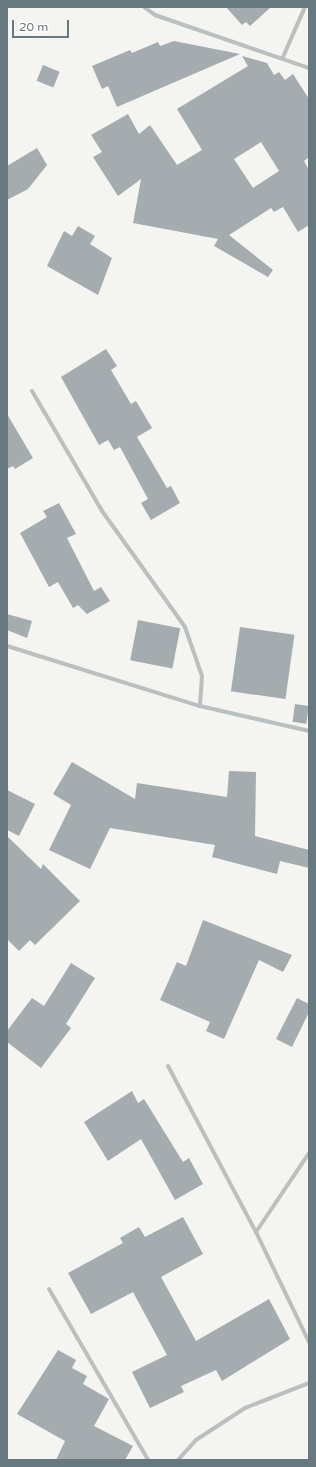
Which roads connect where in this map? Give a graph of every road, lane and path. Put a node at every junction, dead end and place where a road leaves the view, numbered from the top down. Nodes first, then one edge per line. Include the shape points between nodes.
1 (144, 7) edge
2 (305, 7) edge
3 (283, 57) junction
4 (309, 68) edge
5 (32, 391) dead end
6 (7, 646) edge
7 (200, 706) junction
8 (309, 732) edge
9 (168, 1066) dead end
10 (309, 1153) edge
11 (256, 1232) junction
12 (49, 1290) dead end
13 (309, 1342) edge
14 (309, 1383) edge
15 (148, 1460) edge
16 (178, 1460) edge

1 - 3 street via 155,15
2 - 3 street
3 - 4 street
5 - 7 street via 102,511 185,627 202,676
6 - 7 street
7 - 8 street
9 - 11 street
10 - 11 street
11 - 13 street
12 - 15 street
14 - 16 street via 245,1408 196,1440

